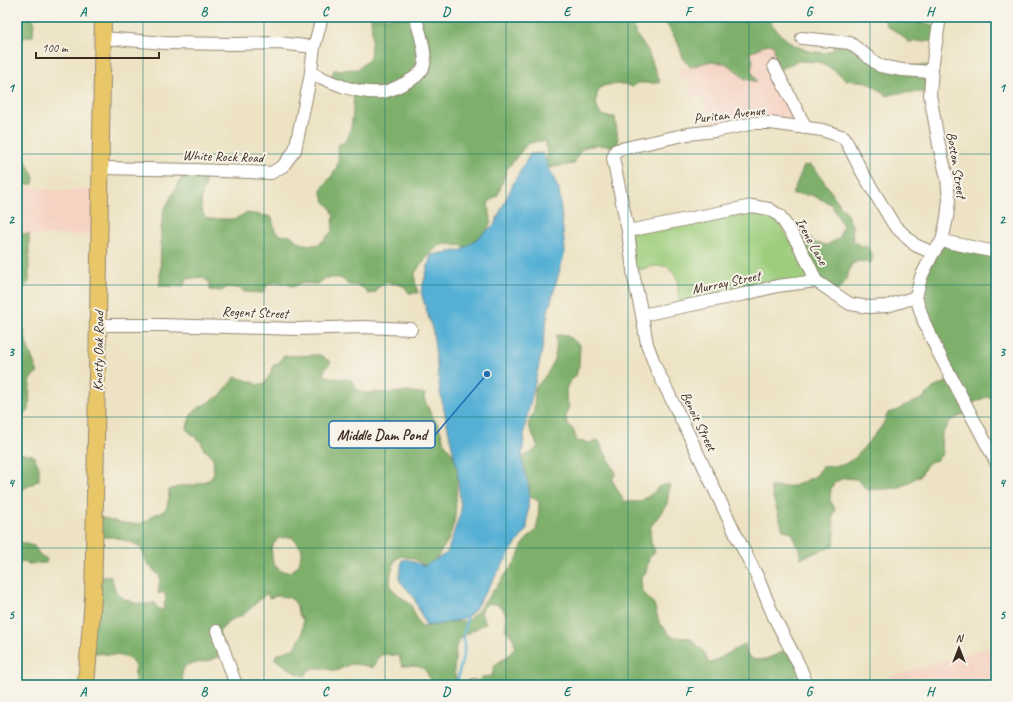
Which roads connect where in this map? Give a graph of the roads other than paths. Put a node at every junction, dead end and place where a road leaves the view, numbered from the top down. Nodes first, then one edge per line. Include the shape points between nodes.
1 (103, 17) edge
2 (322, 17) edge
3 (940, 17) edge
4 (417, 23) dead end
5 (103, 38) junction
6 (802, 38) dead end
7 (314, 47) junction
8 (774, 66) dead end
9 (932, 72) junction
10 (311, 73) junction
11 (806, 128) junction
12 (614, 154) joint
13 (101, 168) junction
14 (628, 231) junction
15 (942, 240) junction
16 (996, 252) edge
17 (933, 253) junction
18 (816, 280) junction
19 (916, 297) junction
20 (642, 315) junction
21 (98, 325) junction
22 (411, 329) dead end
23 (996, 462) edge
24 (217, 631) dead end
25 (86, 685) edge
26 (236, 685) edge
27 (808, 685) edge

1 - 5 main road, Knotty Oak Road
2 - 7 street, White Rock Road
3 - 9 street, Boston Street
4 - 10 street via 423,45 424,67 414,78 396,88 382,92 364,91 341,86
5 - 7 street via 165,43 279,43
5 - 13 main road, Knotty Oak Road
6 - 9 street via 850,43 880,66
7 - 10 street, White Rock Road
8 - 11 street
9 - 15 street, Boston Street via 930,95 949,200
10 - 13 street, White Rock Road via 295,150 283,166 271,173
11 - 12 street, Puritan Avenue via 755,123 643,143 616,150
11 - 17 street, Puritan Avenue via 844,136 894,225 915,244
12 - 14 street, Benoit Street
13 - 21 main road, Knotty Oak Road
14 - 18 street, Irene Lane via 752,206 769,209 780,216 797,242
14 - 20 street, Benoit Street
15 - 16 street
15 - 17 street, Boston Street
17 - 19 street, Boston Street via 921,277
18 - 19 street, Irene Lane via 850,304 887,306
18 - 20 street, Murray Street
19 - 23 street via 938,352
20 - 27 street, Benoit Street via 647,344 656,368
21 - 22 street, Regent Street
21 - 25 main road, Knotty Oak Road via 93,598
24 - 26 street

